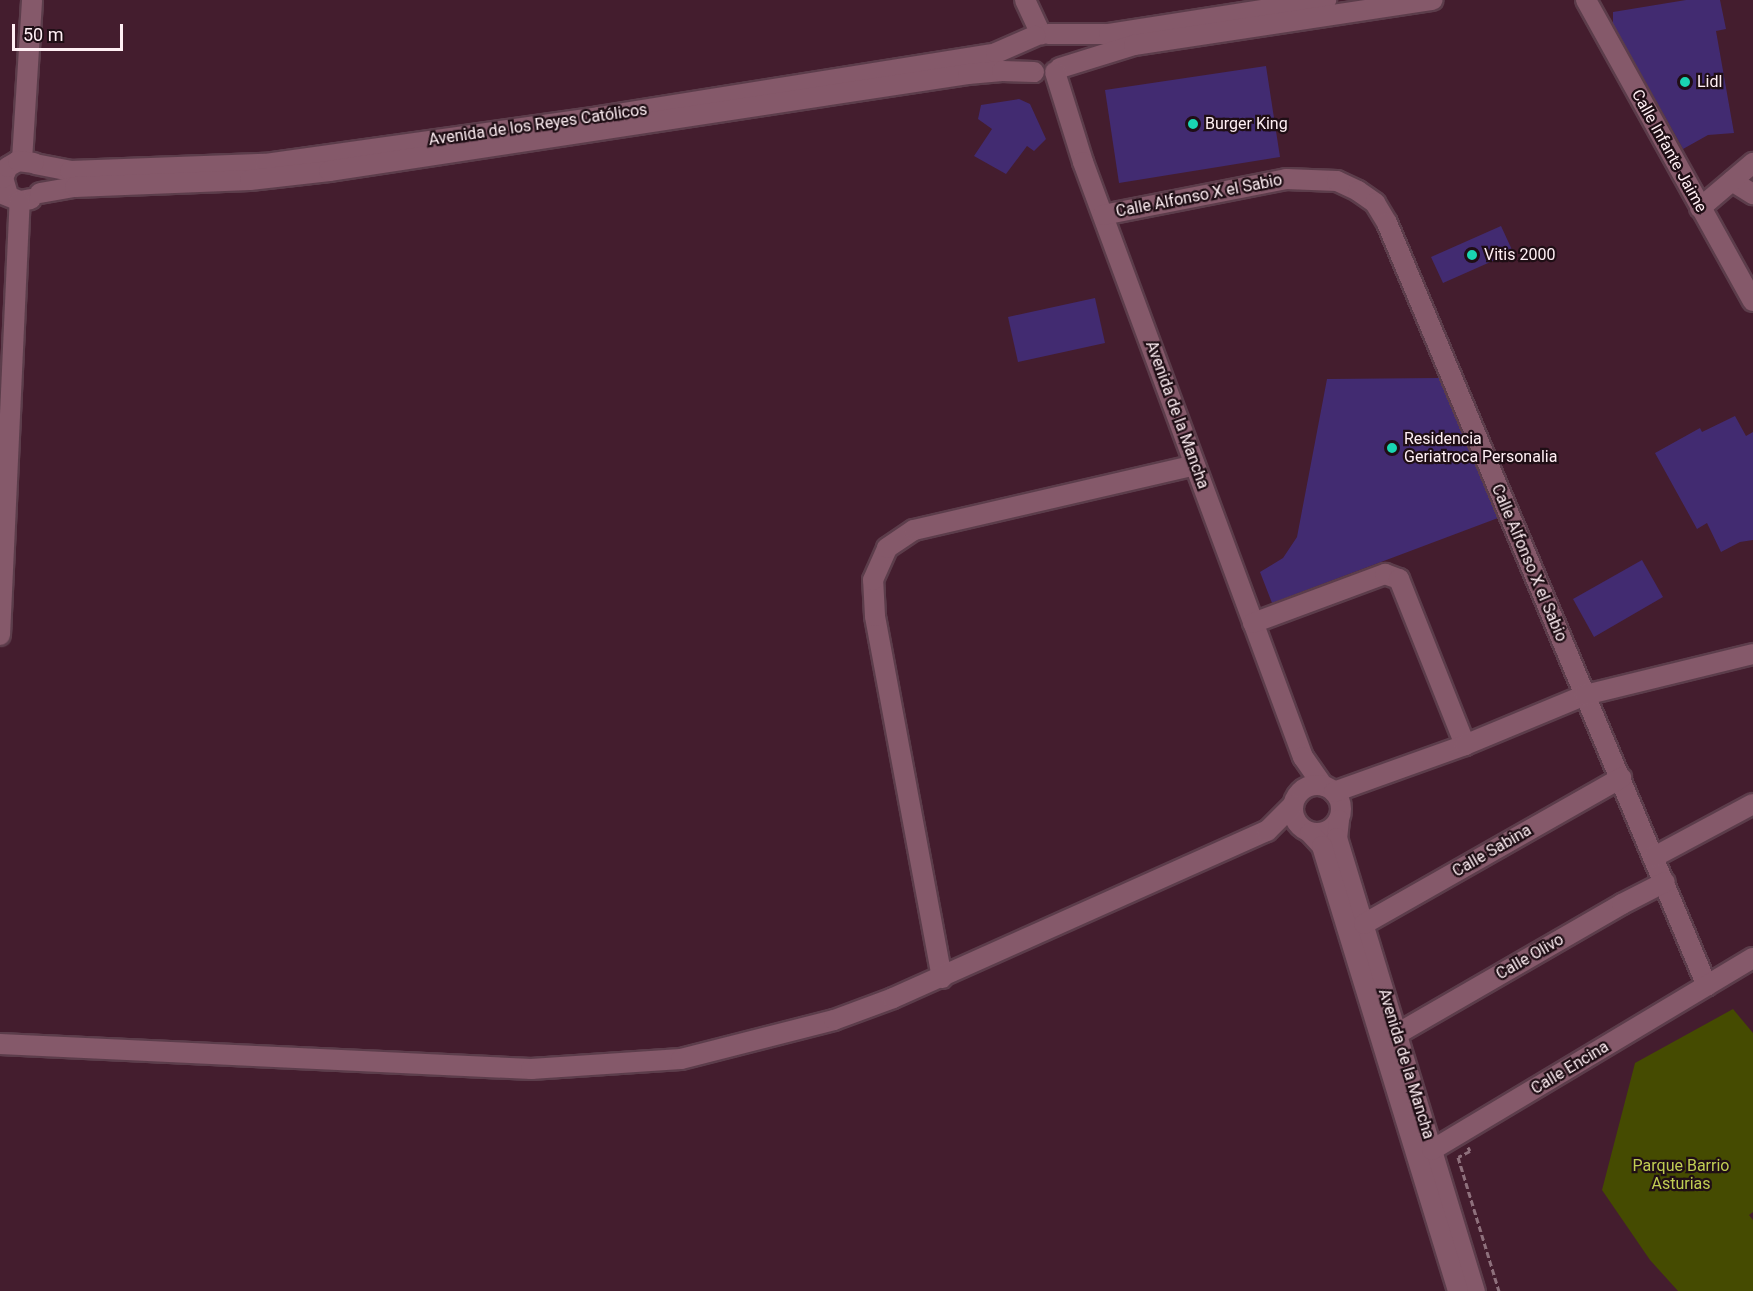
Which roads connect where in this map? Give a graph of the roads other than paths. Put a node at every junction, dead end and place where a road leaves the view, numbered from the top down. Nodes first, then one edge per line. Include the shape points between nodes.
1 (32, 0) edge
2 (1025, 0) edge
3 (1326, 0) edge
4 (1433, 0) edge
5 (1586, 0) edge
6 (1041, 35) junction
7 (1058, 70) junction
8 (1034, 72) junction
9 (1753, 163) edge
10 (16, 165) edge
11 (1732, 181) junction
12 (40, 193) junction
13 (1753, 194) edge
14 (9, 196) edge
15 (1700, 208) junction
16 (1103, 214) junction
17 (1753, 301) edge
18 (1195, 465) junction
19 (4, 487) edge
20 (1254, 623) junction
21 (0, 635) edge
22 (1753, 654) edge
23 (1585, 695) junction
24 (1465, 745) junction
25 (1621, 778) junction
26 (1753, 804) edge
27 (1323, 815) junction
28 (1267, 831) junction
29 (1654, 856) junction
30 (1665, 882) junction
31 (1364, 924) junction
32 (1753, 958) edge
33 (942, 978) junction
34 (1707, 986) junction
35 (1397, 1034) junction
36 (0, 1044) edge
37 (1432, 1150) junction
38 (1458, 1291) edge
39 (1475, 1291) edge

1 - 10 street
2 - 6 street
3 - 6 street, Avenida de los Reyes Católicos via 1109,34
4 - 7 street via 1134,45
5 - 15 street, Calle Infante Jaime
6 - 7 street via 1056,37 1064,49 1064,62
6 - 8 street via 1026,46 1024,53 1025,62
6 - 10 street, Avenida de los Reyes Católicos via 996,53 598,117 265,164 70,171
7 - 8 street via 1048,75
7 - 16 street, Avenida de la Mancha
8 - 12 street, Avenida de los Reyes Católicos via 968,74 328,171 250,180 75,187
9 - 11 street
10 - 12 street via 42,174
10 - 14 street via 3,178
11 - 13 street
11 - 15 street
12 - 14 street via 30,200
14 - 19 street
15 - 17 street, Calle Infante Jaime
16 - 18 street, Avenida de la Mancha
16 - 23 street, Calle Alfonso X el Sabio via 1286,179 1337,181 1375,203 1388,223
18 - 20 street, Avenida de la Mancha
18 - 33 street via 914,530 887,548 873,580 874,616
19 - 21 street
20 - 24 street via 1385,573 1399,579
20 - 27 street, Avenida de la Mancha
22 - 23 street
23 - 24 street
23 - 25 street, Calle Alfonso X el Sabio
24 - 27 street via 1361,784
25 - 29 street, Calle Alfonso X el Sabio
25 - 31 street, Calle Sabina
26 - 29 street
27 - 28 street
27 - 28 street via 1296,821 1293,806
27 - 31 street, Avenida de la Mancha
27 - 38 street, Avenida de la Mancha
28 - 33 street
29 - 30 street, Calle Alfonso X el Sabio
30 - 34 street, Calle Alfonso X el Sabio
30 - 35 street, Calle Olivo
31 - 35 street, Avenida de la Mancha
32 - 34 street, Calle Encina
33 - 36 street via 834,1020 681,1059 531,1069
34 - 37 street, Calle Encina
35 - 37 street, Avenida de la Mancha
37 - 39 street, Avenida de la Mancha

